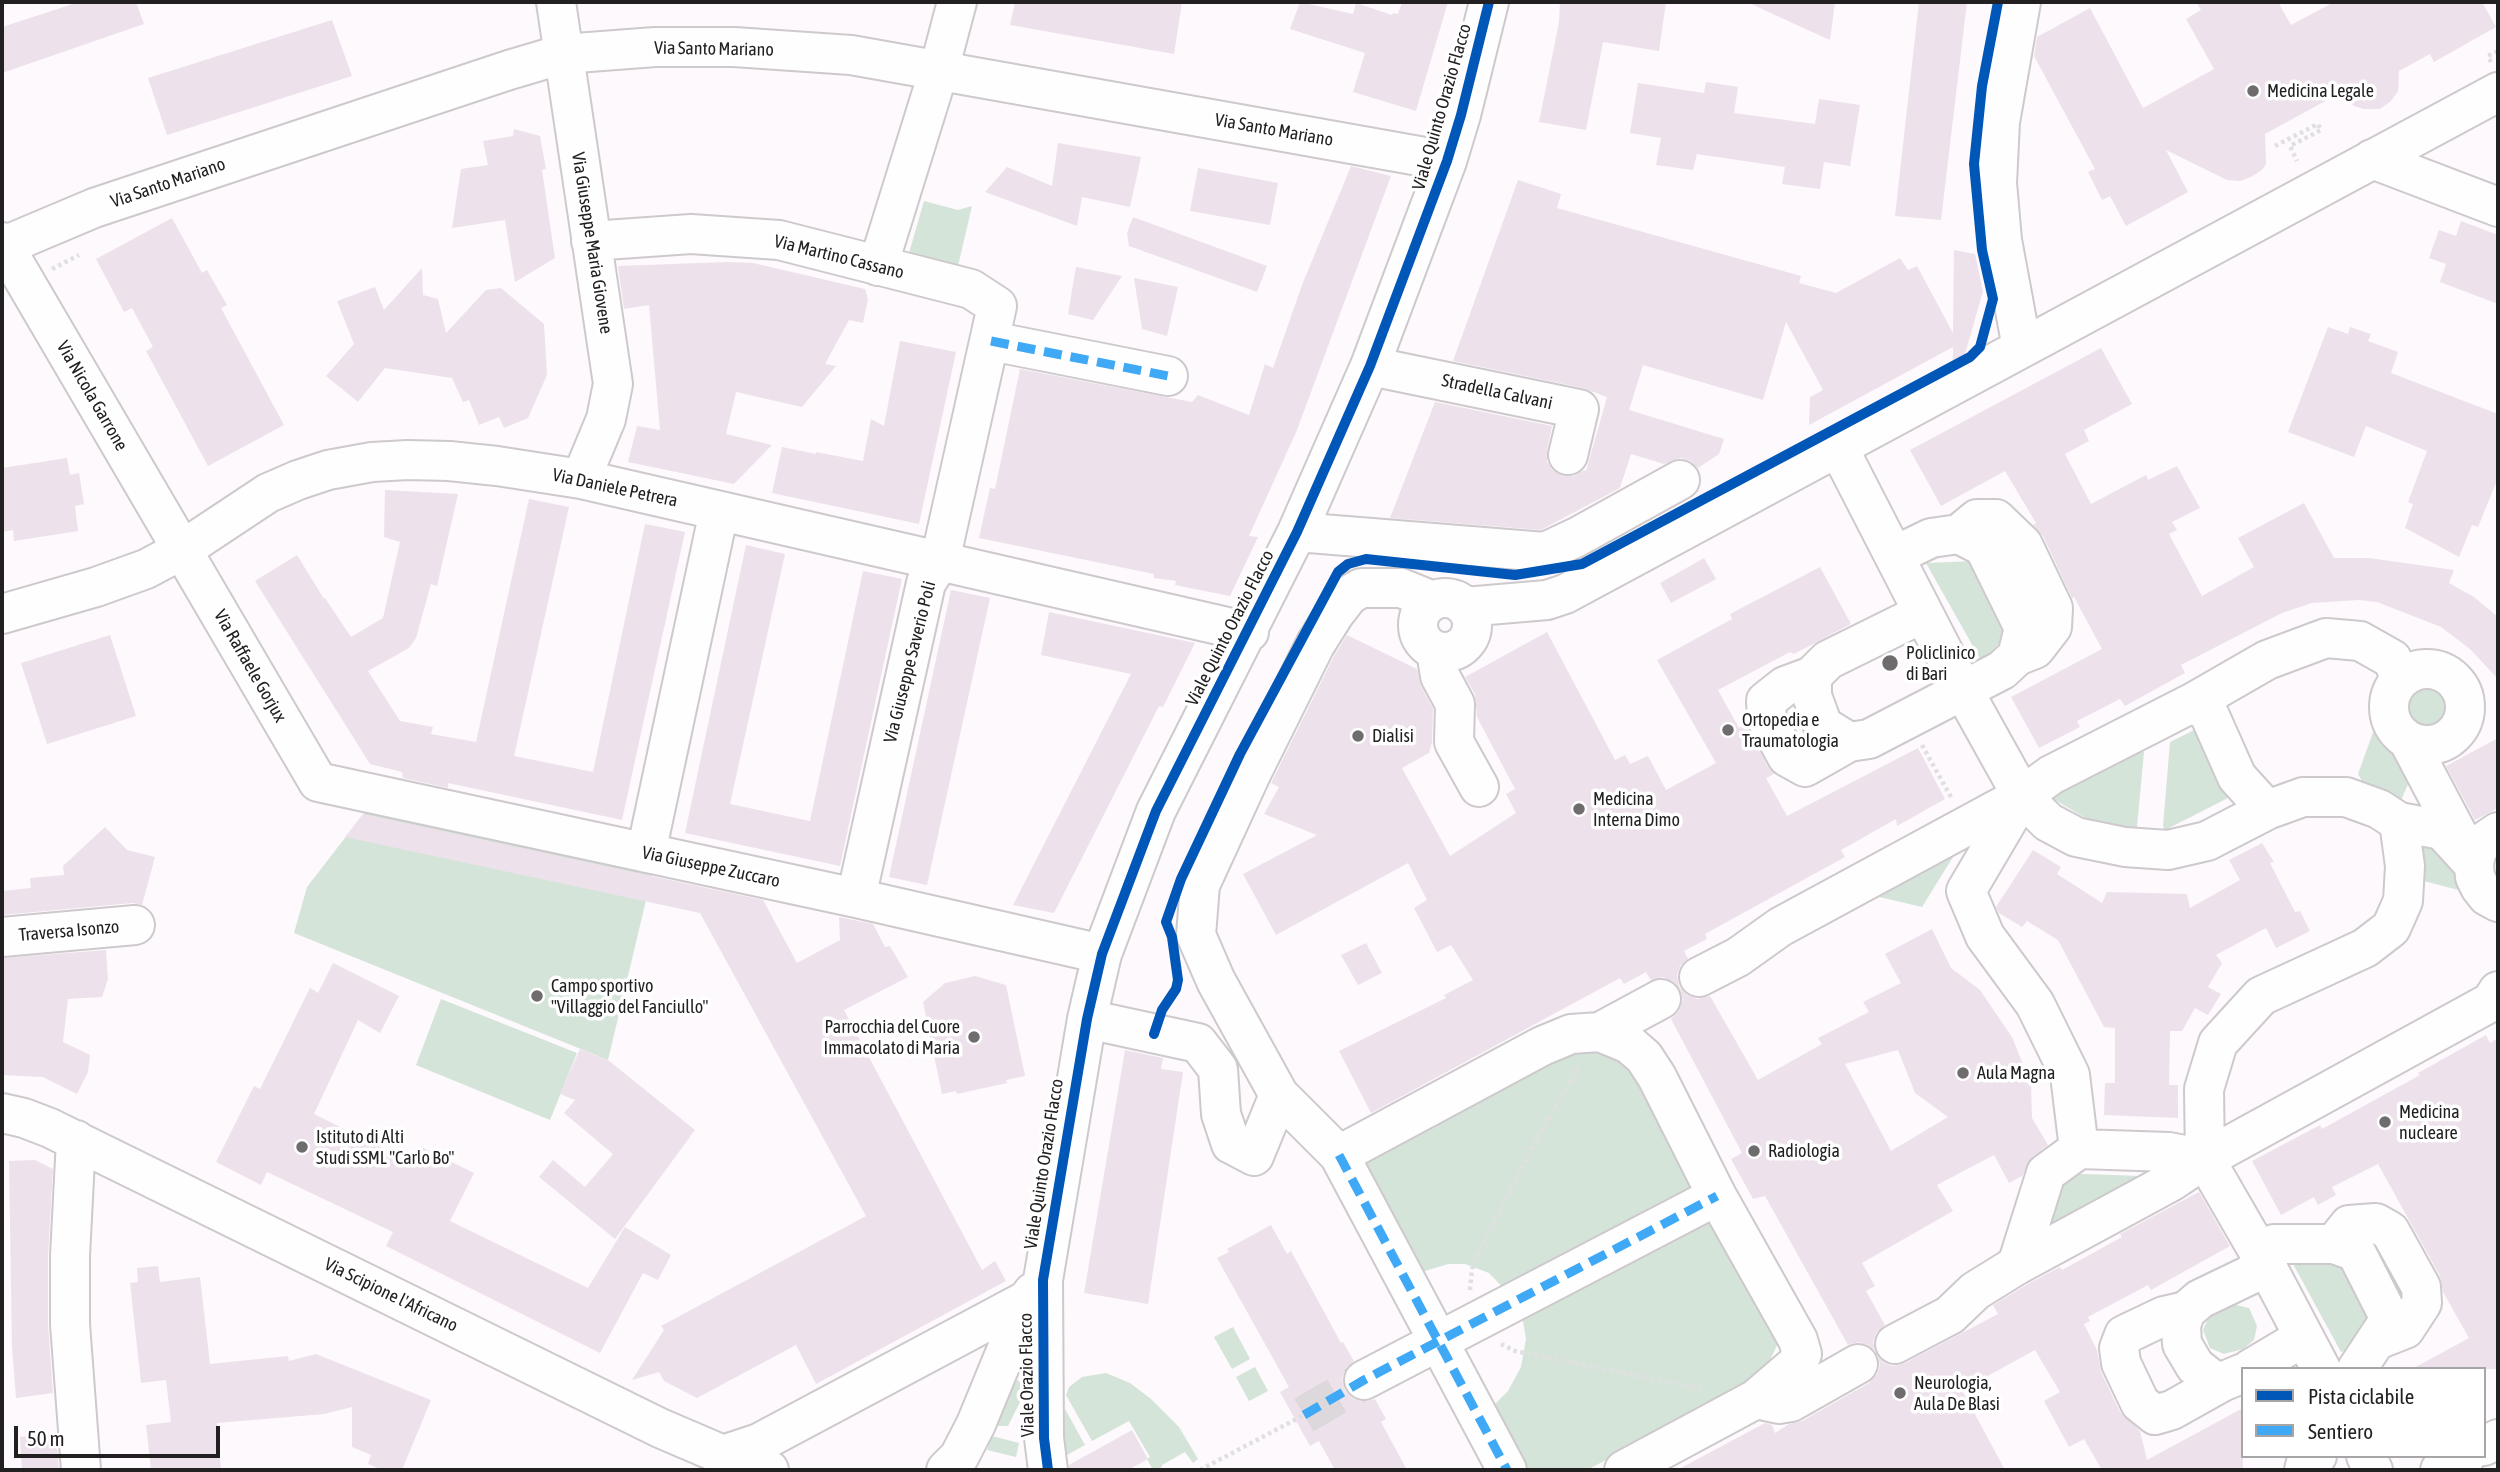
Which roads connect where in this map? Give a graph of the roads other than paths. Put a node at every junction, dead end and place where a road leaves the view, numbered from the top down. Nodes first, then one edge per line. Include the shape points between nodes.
1 (556, 2) edge
2 (957, 2) edge
3 (1489, 2) edge
4 (2021, 2) edge
5 (563, 54) junction
6 (939, 70) junction
7 (2498, 92) edge
8 (2372, 159) junction
9 (1447, 161) junction
10 (2498, 207) edge
11 (592, 240) junction
12 (3, 244) edge
13 (878, 266) junction
14 (994, 323) junction
15 (2022, 348) junction
16 (1370, 366) junction
17 (1168, 376) dead end
18 (1838, 447) junction
19 (1568, 455) dead end
20 (581, 479) junction
21 (1680, 480) dead end
22 (719, 511) junction
23 (1297, 532) junction
24 (182, 550) junction
25 (1894, 556) junction
26 (940, 561) junction
27 (1449, 604) junction
28 (1923, 613) junction
29 (2, 614) edge
30 (1249, 632) junction
31 (1812, 676) junction
32 (2401, 679) junction
33 (1962, 690) junction
34 (2194, 702) junction
35 (2408, 740) junction
36 (1849, 742) junction
37 (318, 782) joint
38 (1479, 787) dead end
39 (2022, 796) junction
40 (2267, 810) junction
41 (2399, 822) junction
42 (2498, 832) edge
43 (646, 853) junction
44 (2474, 865) junction
45 (856, 898) junction
46 (2498, 902) edge
47 (135, 925) dead end
48 (2, 937) edge
49 (1102, 954) junction
50 (1699, 977) dead end
51 (2498, 991) edge
52 (1661, 999) dead end
53 (1087, 1019) junction
54 (1600, 1032) junction
55 (1279, 1095) junction
56 (13, 1116) edge
57 (76, 1140) junction
58 (2079, 1149) junction
59 (1339, 1155) junction
60 (2205, 1159) junction
61 (1717, 1196) junction
62 (2264, 1261) junction
63 (2017, 1265) junction
64 (1035, 1290) junction
65 (2186, 1311) junction
66 (1438, 1341) junction
67 (1895, 1345) dead end
68 (2313, 1353) edge
69 (2367, 1354) edge
70 (1858, 1364) dead end
71 (2266, 1367) edge
72 (2239, 1375) edge
73 (1364, 1380) tunnel mouth
74 (1756, 1399) junction
75 (660, 1428) junction
76 (723, 1455) junction
77 (2462, 1458) edge
78 (764, 1469) edge
79 (81, 1470) edge
80 (687, 1470) edge
81 (946, 1470) edge
82 (1048, 1470) edge
83 (1507, 1470) edge
84 (1625, 1470) edge
85 (2440, 1470) edge

1 - 5 street, Via Giuseppe Maria Giovene
2 - 6 street
3 - 9 street, Viale Quinto Orazio Flacco
4 - 15 street via 2000,122 1997,183
5 - 6 street, Via Santo Mariano via 734,47 851,55
5 - 11 street, Via Giuseppe Maria Giovene
5 - 12 street, Via Santo Mariano via 94,208
6 - 9 street, Via Santo Mariano
6 - 13 street
7 - 8 street
8 - 10 street
8 - 15 street
9 - 16 street, Viale Quinto Orazio Flacco
11 - 13 street, Via Martino Cassano via 691,234 779,240
11 - 20 street, Via Giuseppe Maria Giovene via 613,384 606,419
12 - 24 street, Via Nicola Garrone
13 - 14 street, Via Martino Cassano via 971,289
14 - 17 street, Via Martino Cassano
14 - 26 street, Via Giuseppe Saverio Poli
15 - 18 street
16 - 19 street, Stradella Calvani via 1579,409
16 - 23 street, Viale Quinto Orazio Flacco
18 - 25 street
18 - 27 street via 1565,594 1536,601
20 - 22 street, Via Daniele Petrera
20 - 24 street, Via Daniele Petrera via 449,461 372,462 328,470 268,493
21 - 23 street via 1545,552
22 - 26 street, Via Daniele Petrera
22 - 43 street
23 - 30 street, Viale Quinto Orazio Flacco
24 - 29 street, Via Daniele Petrera via 96,587
24 - 37 street, Via Raffaele Gorjux
25 - 28 street
25 - 33 street via 1931,538 1959,534 1984,547 2024,628 2017,656 2002,670
26 - 30 street, Via Daniele Petrera
26 - 45 street, Via Giuseppe Saverio Poli via 926,583
27 - 38 street via 1420,614 1418,622 1422,640 1436,651 1440,676 1455,704 1454,742
27 - 55 street via 1381,586 1349,595 1315,645 1200,885 1196,934 1216,981
28 - 31 street via 1828,660
28 - 33 street
30 - 49 street, Viale Quinto Orazio Flacco via 1156,811
31 - 36 street via 1812,696 1823,726
31 - 36 street via 1785,686 1766,701 1767,720 1787,757 1805,767
32 - 34 street via 2392,659 2360,641 2326,638 2267,660
32 - 35 street via 2393,688 2389,712 2399,733
32 - 35 street via 2424,669 2449,675 2458,684 2466,708 2463,721 2446,740 2420,744
33 - 36 street via 1869,739
33 - 39 street
34 - 39 street via 2051,775
34 - 40 street via 2208,714 2237,777
35 - 44 street
37 - 43 street, Via Giuseppe Zuccaro
39 - 40 street via 2048,822 2076,837 2168,850 2207,841
39 - 50 street via 1780,927
39 - 58 street via 1966,891 1986,936 2035,1004 2070,1075
40 - 41 street via 2303,797 2346,797
41 - 44 street via 2442,830
41 - 60 street via 2405,866 2403,901 2391,928 2365,948 2260,996 2218,1043 2204,1089
42 - 44 street via 2482,843
43 - 45 street, Via Giuseppe Zuccaro
44 - 46 street via 2480,887
45 - 49 street, Via Giuseppe Zuccaro
47 - 48 street, Traversa Isonzo
49 - 53 street, Viale Quinto Orazio Flacco
51 - 60 street via 2491,1002
52 - 54 street
53 - 55 street via 1198,1042 1218,1069 1221,1114 1231,1144 1254,1156
53 - 64 street, Viale Quinto Orazio Flacco
54 - 59 street via 1571,1034 1542,1046
54 - 61 street via 1629,1044 1644,1057
55 - 59 street
56 - 57 street, Via Scipione l'Africano
57 - 75 street, Via Scipione l'Africano
57 - 79 street via 70,1324
58 - 60 street via 2169,1152
58 - 63 street via 2046,1173
59 - 66 street
60 - 62 street
60 - 63 street
61 - 66 street
61 - 74 street via 1802,1354 1798,1363
62 - 65 street via 2252,1274 2200,1299
62 - 68 street
62 - 69 street via 2274,1244 2334,1244 2356,1252 2390,1319
63 - 67 street via 1975,1291 1950,1315
64 - 76 street via 759,1444
64 - 81 street, Viale Orazio Flacco via 976,1424 959,1457
64 - 82 street, Viale Orazio Flacco
65 - 72 street via 2180,1325 2182,1344 2195,1366 2210,1378
65 - 72 street via 2124,1335 2119,1348 2121,1363 2140,1403 2155,1415
66 - 73 street
66 - 83 street
68 - 71 street
70 - 74 street via 1791,1402
74 - 84 street
75 - 76 street, Via Scipione l'Africano
75 - 80 street
76 - 78 street, Via Scipione l'Africano
77 - 85 street

